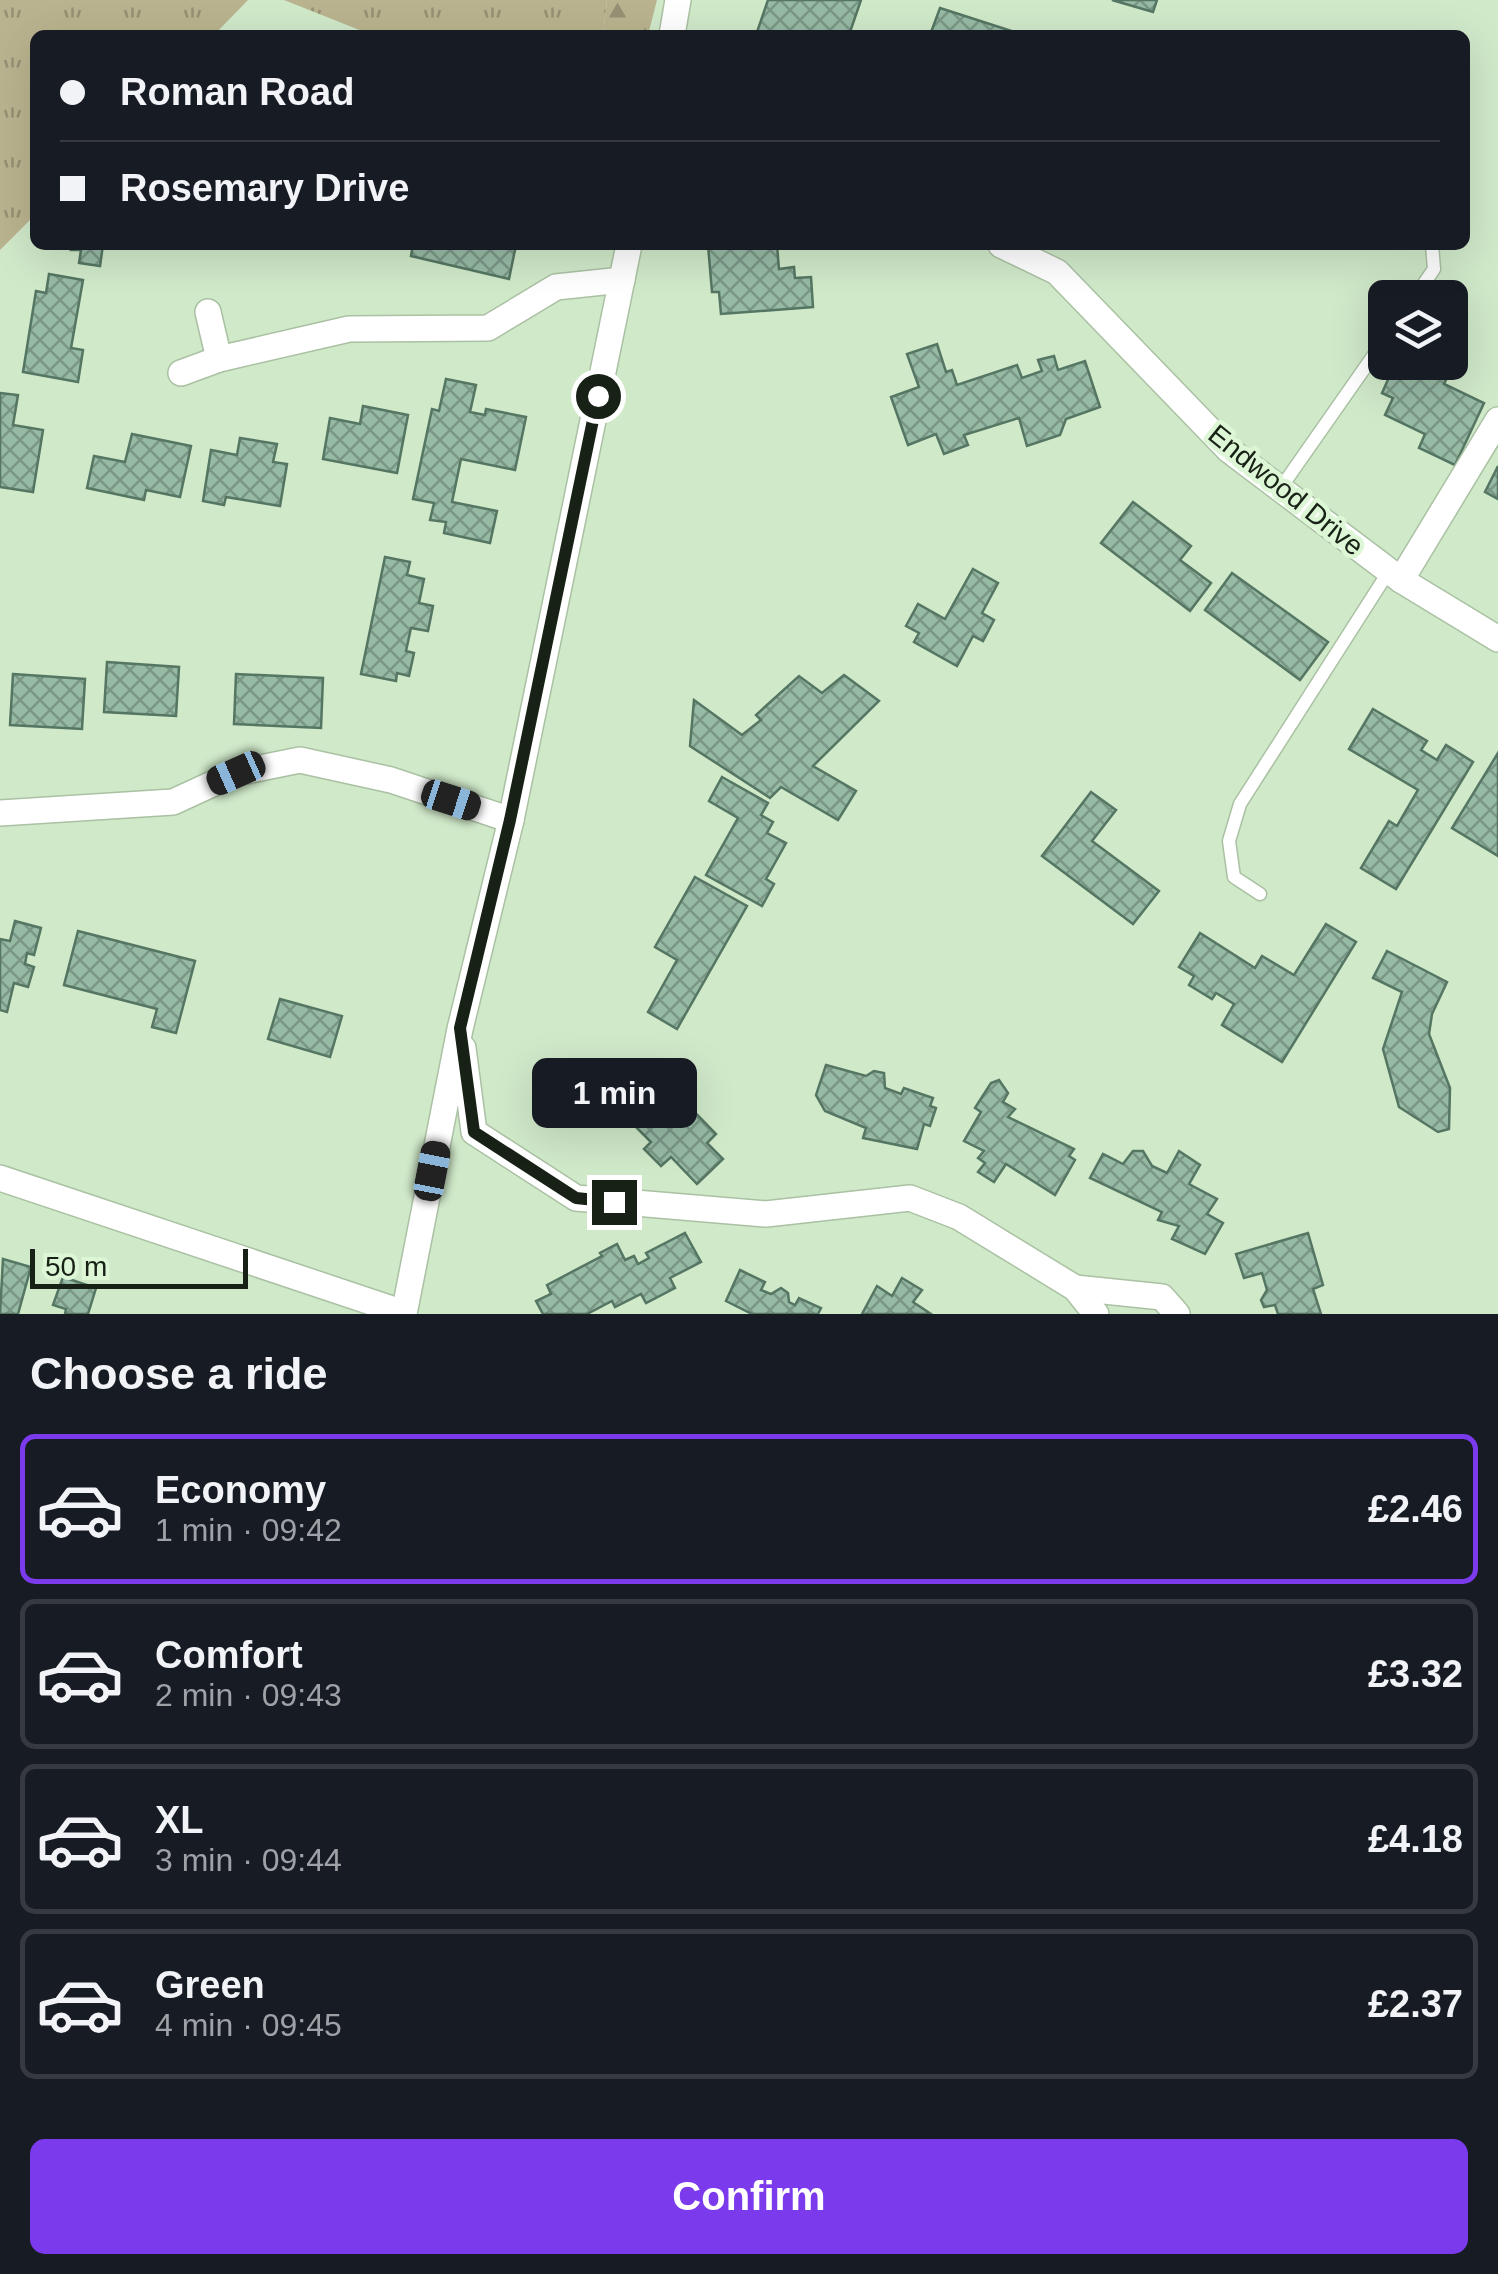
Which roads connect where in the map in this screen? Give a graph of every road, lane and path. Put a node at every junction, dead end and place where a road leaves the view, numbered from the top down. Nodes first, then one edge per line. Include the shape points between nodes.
1 (678, 0) edge
2 (673, 30) edge
3 (628, 250) edge
4 (1012, 250) edge
5 (1432, 250) edge
6 (622, 280) junction
7 (1426, 280) edge
8 (208, 312) dead end
9 (220, 359) junction
10 (1368, 363) edge
11 (181, 374) dead end
12 (1498, 420) edge
13 (1280, 489) junction
14 (1395, 576) junction
15 (1498, 638) edge
16 (0, 813) edge
17 (510, 820) junction
18 (1260, 894) dead end
19 (460, 1028) junction
20 (0, 1178) edge
21 (1075, 1288) junction
22 (404, 1314) edge
23 (1096, 1314) edge
24 (1177, 1314) edge

1 - 2 street
3 - 6 street
4 - 13 street, Endwood Drive via 1058,272 1229,450
5 - 7 lane via 1434,269
6 - 9 street via 556,287 488,328 349,329
6 - 17 street
8 - 9 street
9 - 11 street
10 - 13 lane
12 - 14 street
13 - 14 street, Endwood Drive
14 - 15 street, Endwood Drive
14 - 18 lane via 1240,804 1229,841 1234,877
16 - 17 street via 172,802 236,773 300,760 391,780
17 - 19 street
19 - 21 street via 474,1132 576,1198 766,1214 910,1198 959,1217
19 - 22 street
20 - 22 street
21 - 23 street
21 - 24 street via 1162,1297

